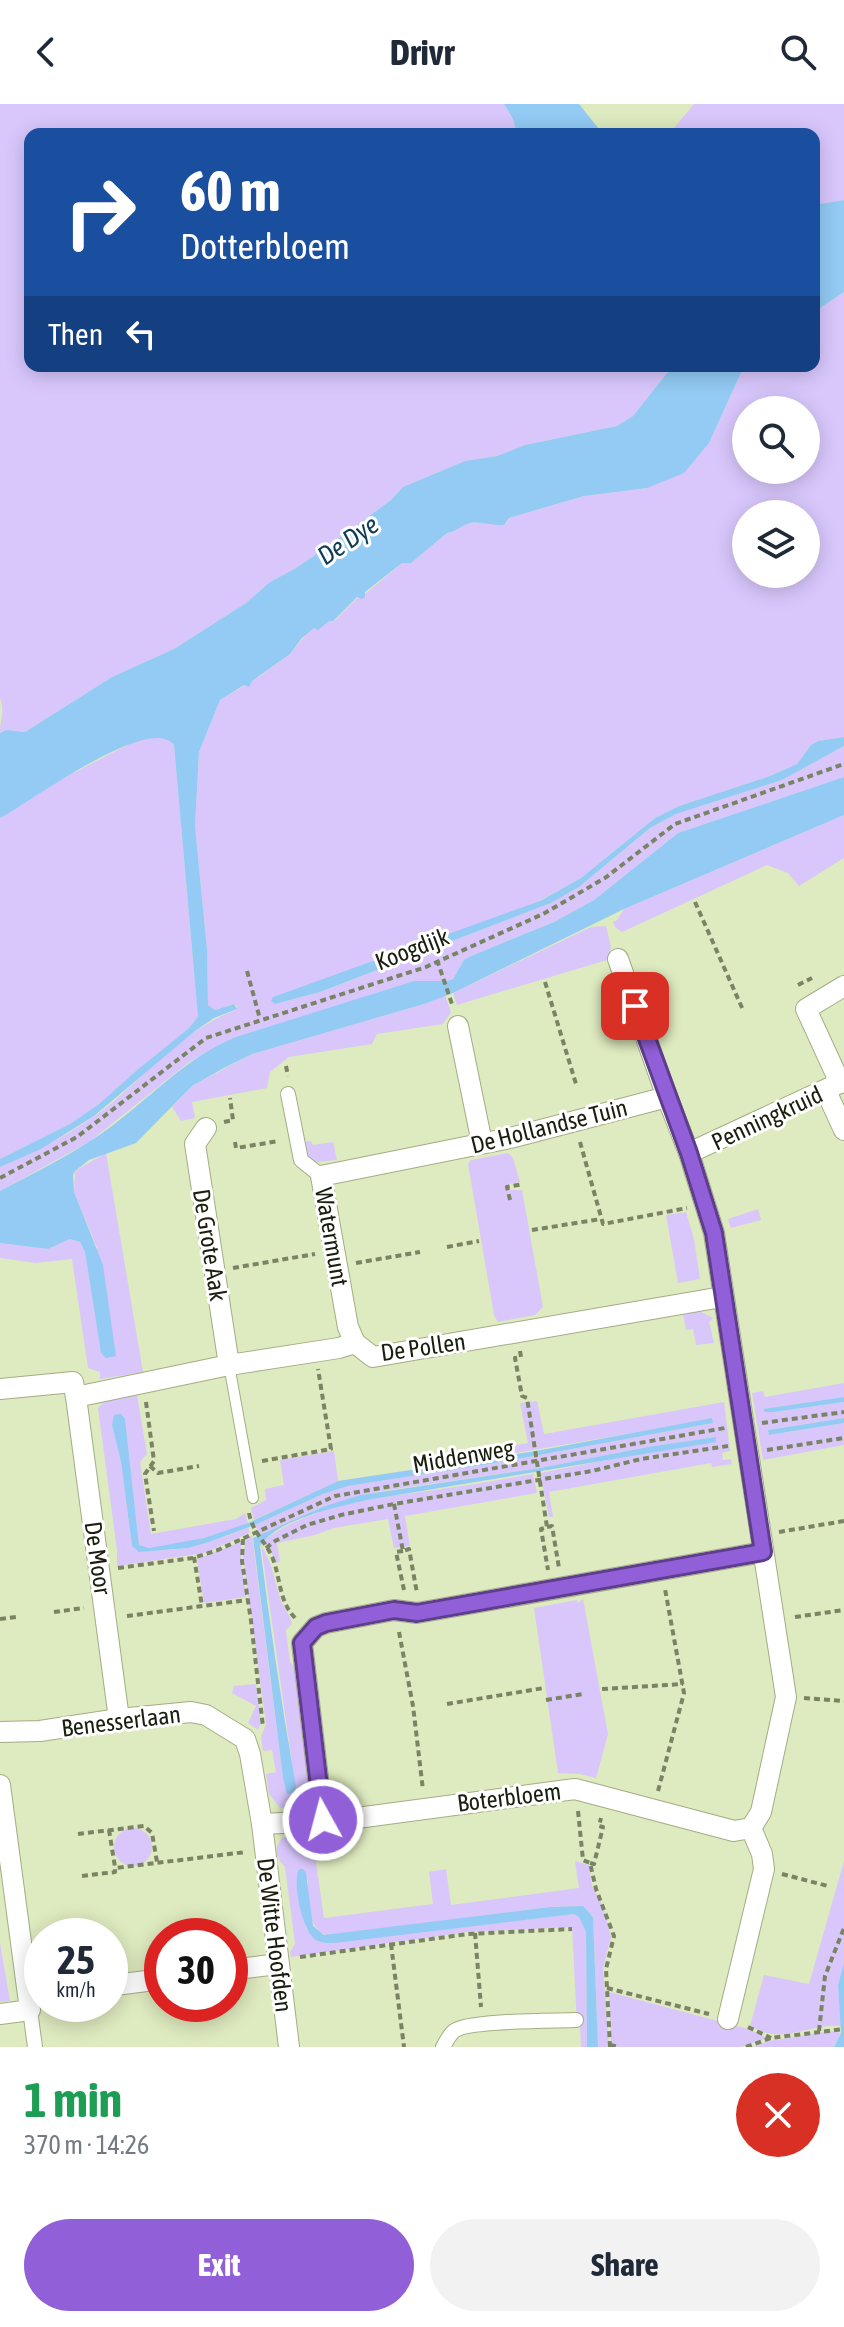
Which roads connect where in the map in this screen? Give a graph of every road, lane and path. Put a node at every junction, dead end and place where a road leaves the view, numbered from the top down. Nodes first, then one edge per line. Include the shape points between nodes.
1 (844, 764) edge
2 (695, 902) dead end
3 (618, 959) dead end
4 (437, 960) junction
5 (247, 971) dead end
6 (814, 977) dead end
7 (545, 982) dead end
8 (798, 985) dead end
9 (844, 986) edge
10 (452, 1003) dead end
11 (743, 1010) dead end
12 (260, 1019) junction
13 (458, 1026) dead end
14 (576, 1084) dead end
15 (837, 1085) edge
16 (288, 1094) dead end
17 (667, 1097) junction
18 (230, 1098) dead end
19 (574, 1121) junction
20 (210, 1126) joint
21 (844, 1130) edge
22 (297, 1138) junction
23 (235, 1142) dead end
24 (482, 1143) junction
25 (689, 1153) junction
26 (321, 1176) junction
27 (0, 1178) edge
28 (523, 1184) dead end
29 (510, 1200) dead end
30 (705, 1203) junction
31 (601, 1219) junction
32 (532, 1230) dead end
33 (479, 1241) dead end
34 (447, 1247) dead end
35 (420, 1252) dead end
36 (336, 1258) junction
37 (215, 1271) junction
38 (722, 1297) junction
39 (517, 1333) junction
40 (355, 1343) junction
41 (315, 1352) junction
42 (229, 1365) junction
43 (144, 1383) junction
44 (0, 1389) edge
45 (76, 1397) junction
46 (844, 1412) edge
47 (743, 1425) junction
48 (844, 1438) edge
49 (738, 1450) junction
50 (535, 1462) junction
51 (247, 1463) junction
52 (150, 1466) junction
53 (199, 1466) dead end
54 (537, 1477) junction
55 (253, 1498) dead end
56 (394, 1504) junction
57 (250, 1519) dead end
58 (844, 1521) edge
59 (547, 1527) junction
60 (154, 1531) dead end
61 (254, 1532) junction
62 (243, 1539) junction
63 (762, 1543) junction
64 (264, 1546) junction
65 (403, 1551) junction
66 (194, 1557) junction
67 (99, 1569) junction
68 (661, 1569) junction
69 (248, 1600) junction
70 (202, 1606) junction
71 (405, 1606) junction
72 (844, 1610) edge
73 (54, 1612) dead end
74 (105, 1612) junction
75 (16, 1617) dead end
76 (0, 1619) edge
77 (774, 1622) junction
78 (309, 1632) junction
79 (683, 1684) junction
80 (544, 1688) dead end
81 (602, 1689) dead end
82 (583, 1694) dead end
83 (786, 1697) junction
84 (546, 1700) dead end
85 (844, 1701) edge
86 (447, 1704) dead end
87 (119, 1719) junction
88 (0, 1732) edge
89 (245, 1739) junction
90 (0, 1785) edge
91 (575, 1789) junction
92 (596, 1793) junction
93 (425, 1808) junction
94 (652, 1808) junction
95 (323, 1820) junction
96 (262, 1824) junction
97 (751, 1828) junction
98 (109, 1830) junction
99 (78, 1834) dead end
100 (265, 1850) junction
101 (157, 1862) junction
102 (590, 1863) junction
103 (115, 1868) junction
104 (764, 1869) junction
105 (82, 1876) dead end
106 (828, 1886) dead end
107 (844, 1928) edge
108 (572, 1929) dead end
109 (475, 1933) junction
110 (24, 1934) edge
111 (391, 1944) junction
112 (278, 1964) junction
113 (248, 1968) edge
114 (607, 1988) junction
115 (24, 2001) edge
116 (0, 2014) edge
117 (728, 2019) junction
118 (576, 2020) dead end
119 (35, 2022) edge
120 (482, 2024) junction
121 (844, 2029) edge
122 (819, 2031) junction
123 (771, 2038) junction
124 (610, 2046) edge
125 (35, 2047) edge
126 (289, 2047) edge
127 (404, 2047) edge
128 (443, 2047) edge
129 (619, 2047) edge
130 (746, 2047) edge

1 - 4 path, Koogdijk via 675,824 580,893
2 - 11 path
3 - 17 street
4 - 10 path
4 - 12 path, Koogdijk
5 - 12 path
6 - 8 path
7 - 14 path
9 - 15 street via 806,1009
12 - 27 path, Koogdijk via 206,1038 77,1137
13 - 24 street
15 - 21 street
15 - 25 street, Penningkruid
16 - 22 street, Watermunt
17 - 19 street, De Hollandse Tuin
17 - 25 street
18 - 20 path via 233,1120
19 - 24 street, De Hollandse Tuin
19 - 31 path
20 - 37 street, De Grote Aak via 195,1144
22 - 23 path via 236,1148
22 - 26 street, Watermunt via 304,1164
24 - 26 street, De Hollandse Tuin
25 - 30 street
26 - 36 street, Watermunt
28 - 29 path via 507,1187
30 - 31 path via 603,1224
30 - 38 street
31 - 32 path
33 - 34 path
35 - 36 path
36 - 37 path
36 - 40 street, Watermunt
37 - 42 street, De Grote Aak
38 - 39 street, De Pollen
38 - 47 street
39 - 40 street, De Pollen via 373,1357
39 - 50 path via 521,1357 515,1358 522,1396 527,1398
40 - 41 street, De Pollen
41 - 42 street, De Pollen
41 - 51 path via 331,1449
42 - 43 street, De Pollen
42 - 51 lane
43 - 45 street, De Pollen
43 - 52 path via 154,1461
44 - 45 street via 73,1382
45 - 67 street, De Moor
46 - 47 path, Middenweg
47 - 49 street
47 - 50 path, Middenweg
48 - 49 path
49 - 54 path
49 - 63 street
50 - 54 path
50 - 61 path, Middenweg via 335,1496
51 - 55 lane
52 - 53 path via 158,1473
52 - 60 path via 145,1474
54 - 56 path
54 - 59 path
56 - 64 path via 307,1525
56 - 65 path
57 - 61 path
58 - 63 path
59 - 59 path via 541,1529 549,1571 559,1569 552,1526
61 - 62 path, Middenweg
61 - 64 path
62 - 66 path, Middenweg
62 - 69 path
63 - 68 street
63 - 77 street
64 - 78 path via 274,1561 285,1609
65 - 71 path via 396,1552
65 - 71 path via 409,1549 417,1594
66 - 67 path, Middenweg
66 - 70 path
67 - 74 street, De Moor
68 - 71 street
68 - 79 path
69 - 70 path
69 - 89 path via 264,1724
70 - 74 path
71 - 78 street via 326,1623
71 - 93 path
72 - 77 path
73 - 74 path
74 - 87 street, De Moor
75 - 76 path
77 - 83 street
78 - 95 street via 302,1643
79 - 81 path
79 - 94 path
80 - 86 path
82 - 84 path
83 - 85 path
83 - 97 street via 761,1812
87 - 88 street, Benesserlaan
87 - 89 street, Benesserlaan via 191,1712 216,1720
89 - 96 street
90 - 110 street
91 - 92 street, Boterbloem
91 - 93 street, Boterbloem
91 - 102 path via 583,1860
92 - 94 street, Boterbloem
92 - 102 path via 603,1827 594,1864
93 - 95 street, Boterbloem
94 - 97 street, Boterbloem via 734,1831
95 - 96 street, Boterbloem
96 - 100 street, De Witte Hoofden
97 - 104 street
98 - 99 path
98 - 101 path via 144,1826 152,1833
98 - 103 path
100 - 101 path
100 - 112 street, De Witte Hoofden
101 - 103 path
102 - 114 path via 614,1936
103 - 105 path
104 - 106 path
104 - 117 street
107 - 122 path via 825,1976
108 - 109 path
109 - 111 path
109 - 120 path
111 - 112 path
111 - 127 path
112 - 113 street
112 - 126 street, De Witte Hoofden
114 - 117 path
114 - 124 path
115 - 116 street
117 - 123 path
118 - 120 street
119 - 125 street
120 - 128 street via 453,2031
121 - 122 path
122 - 123 path
123 - 130 path
124 - 129 path

